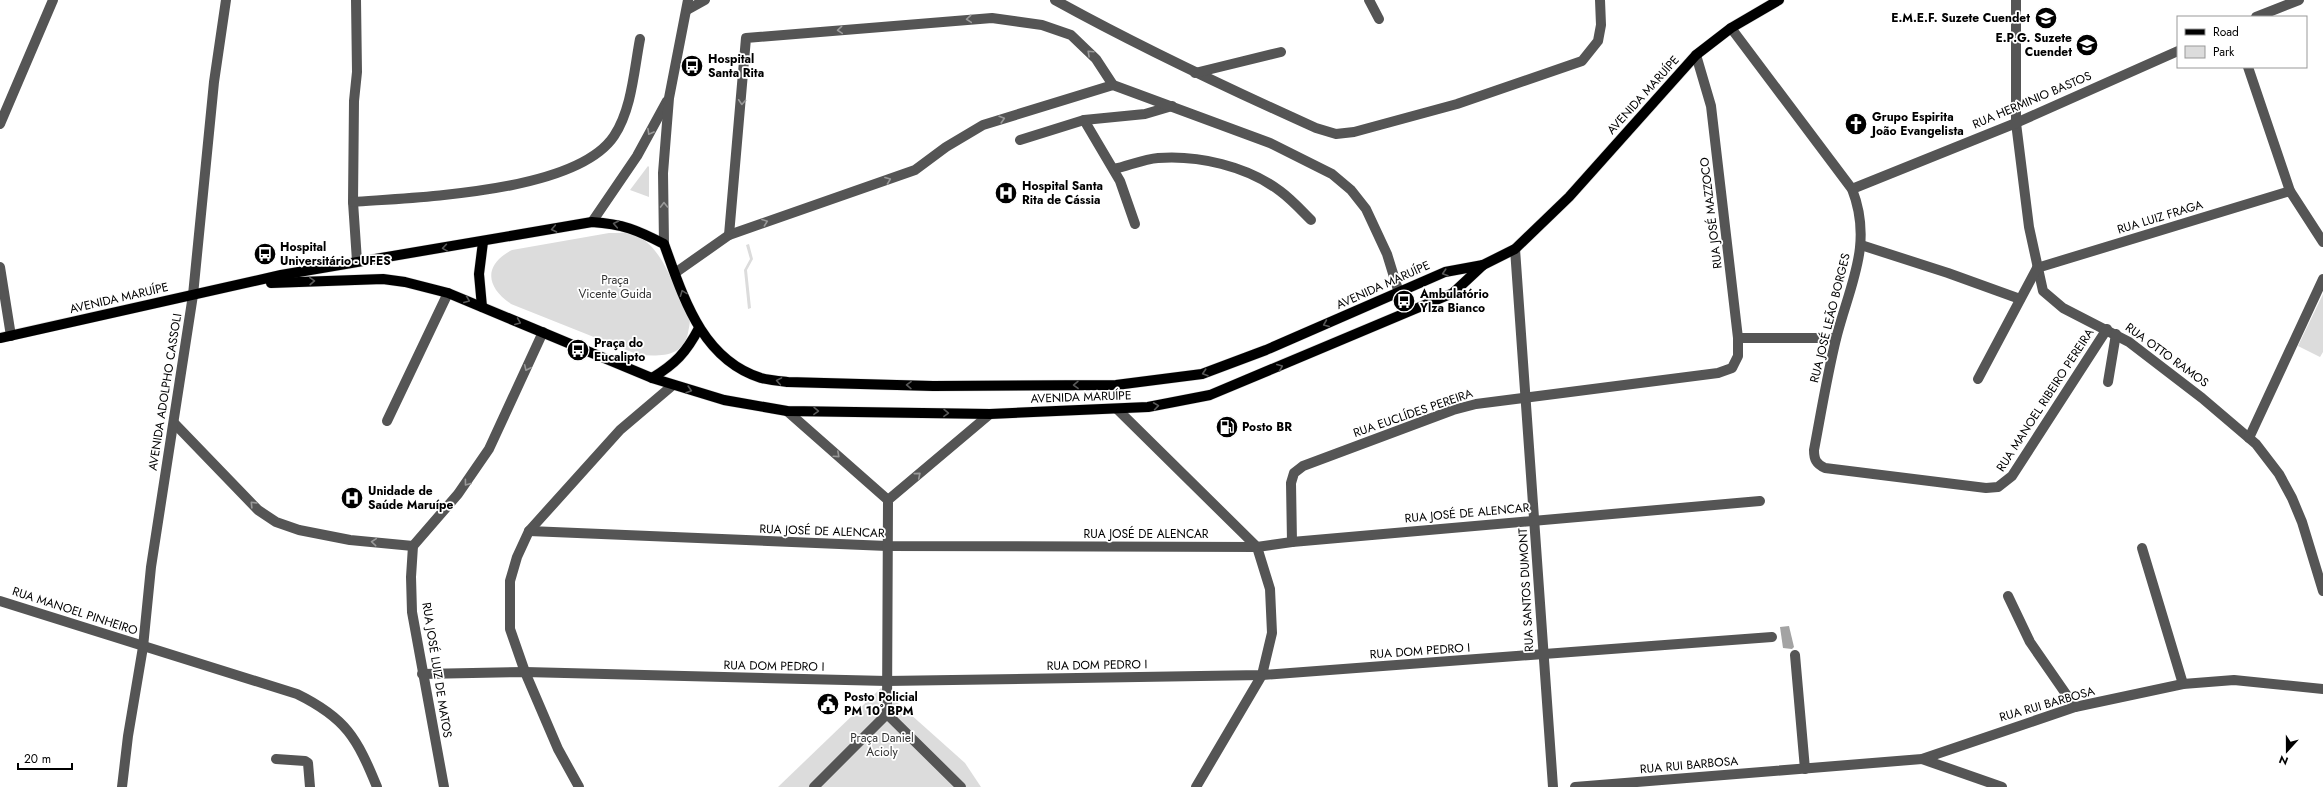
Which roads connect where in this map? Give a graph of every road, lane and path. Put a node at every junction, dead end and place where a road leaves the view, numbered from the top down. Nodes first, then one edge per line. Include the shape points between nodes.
1 (53, 0) edge
2 (226, 0) edge
3 (356, 0) edge
4 (705, 0) edge
5 (1054, 0) edge
6 (1369, 0) edge
7 (1600, 0) edge
8 (1779, 0) edge
9 (2016, 0) edge
10 (2300, 0) edge
11 (687, 5) edge
12 (2259, 16) edge
13 (1378, 19) dead end
14 (1731, 28) junction
15 (640, 39) dead end
16 (2177, 51) edge
17 (1281, 52) dead end
18 (1696, 55) junction
19 (2248, 68) edge
20 (1195, 73) junction
21 (1113, 84) junction
22 (669, 98) junction
23 (1172, 106) junction
24 (1084, 120) junction
25 (2016, 123) junction
26 (0, 124) edge
27 (1020, 140) dead end
28 (1114, 169) junction
29 (1852, 189) junction
30 (2290, 191) junction
31 (353, 202) junction
32 (1311, 220) dead end
33 (592, 222) junction
34 (1135, 224) dead end
35 (729, 235) junction
36 (483, 242) junction
37 (2323, 242) edge
38 (664, 244) junction
39 (1861, 245) junction
40 (1515, 249) junction
41 (357, 261) junction
42 (1483, 265) junction
43 (0, 267) edge
44 (2037, 268) junction
45 (675, 273) junction
46 (2323, 279) edge
47 (245, 284) junction
48 (448, 293) junction
49 (1399, 293) junction
50 (193, 295) junction
51 (2020, 299) junction
52 (482, 307) junction
53 (699, 328) junction
54 (2111, 331) junction
55 (543, 332) junction
56 (11, 336) junction
57 (0, 338) edge
58 (1738, 338) junction
59 (1836, 338) junction
60 (1732, 368) joint
61 (652, 378) junction
62 (1978, 379) dead end
63 (2108, 382) dead end
64 (673, 385) junction
65 (1524, 396) junction
66 (1117, 409) junction
67 (787, 411) junction
68 (990, 414) junction
69 (387, 421) dead end
70 (174, 423) junction
71 (2249, 438) junction
72 (1816, 462) joint
73 (888, 500) junction
74 (1760, 501) dead end
75 (1535, 520) junction
76 (529, 531) junction
77 (1292, 542) junction
78 (413, 546) junction
79 (887, 546) junction
80 (1257, 547) junction
81 (2142, 548) dead end
82 (2321, 579) edge
83 (2323, 591) edge
84 (2008, 596) dead end
85 (0, 601) edge
86 (1772, 637) dead end
87 (143, 647) junction
88 (1542, 655) junction
89 (1794, 656) dead end
90 (525, 672) junction
91 (422, 674) junction
92 (1262, 676) junction
93 (887, 682) junction
94 (2183, 684) junction
95 (2323, 689) edge
96 (2074, 707) junction
97 (887, 714) junction
98 (276, 758) dead end
99 (1922, 759) junction
100 (1805, 769) junction
101 (122, 787) edge
102 (310, 787) edge
103 (377, 787) edge
104 (444, 787) edge
105 (579, 787) edge
106 (814, 787) edge
107 (961, 787) edge
108 (1196, 787) edge
109 (1553, 787) edge
110 (1575, 787) edge
111 (2002, 787) edge

1 - 26 street
2 - 50 street, AVENIDA ADOLPHO CASSOLI via 214,82
3 - 31 street via 358,72 354,109
4 - 11 street
5 - 20 street via 1123,38
6 - 13 street
7 - 20 street via 1601,25 1598,41 1582,61 1456,104 1354,132 1336,134 1316,128
8 - 14 main road, AVENIDA MARUÍPE
9 - 25 street, RUA OTTO RAMOS
10 - 12 street
11 - 22 street
14 - 18 main road, AVENIDA MARUÍPE
14 - 29 street, RUA JOSÉ LEÃO BORGES
15 - 31 street via 630,94 617,129 601,150 579,165 547,176 471,192
16 - 25 street, RUA HERMINIO BASTOS
17 - 20 street
18 - 40 main road, AVENIDA MARUÍPE via 1596,168
18 - 58 street, RUA JOSÉ MAZZOCO via 1711,106
19 - 30 street
21 - 23 street
35 -> 21 street via 915,170 946,147 983,125
21 -> 35 street via 1096,59 1071,35 1042,25 992,18 746,38
22 -> 33 street via 637,156
38 -> 22 street via 663,173
23 - 24 street via 1145,114
23 - 49 street via 1270,143 1332,174 1351,190 1366,209 1387,254
24 - 27 street
24 - 28 street
25 - 29 street, RUA HERMINIO BASTOS
25 - 44 street, RUA OTTO RAMOS via 2029,227
28 - 32 street via 1157,158 1193,160 1231,167 1258,177 1280,191
28 - 34 street
29 - 39 street, RUA JOSÉ LEÃO BORGES via 1858,207
30 - 37 street
30 - 44 street, RUA LUIZ FRAGA
31 - 41 street
33 -> 36 main road
38 -> 33 main road via 633,228 613,223
35 - 45 street
36 -> 41 main road, AVENIDA MARUÍPE
36 - 52 main road via 478,274
38 - 45 main road
39 - 51 street
39 - 59 street, RUA JOSÉ LEÃO BORGES via 1853,286
40 - 42 main road, AVENIDA MARUÍPE
40 - 65 street, RUA SANTOS DUMONT
41 - 47 main road, AVENIDA MARUÍPE
42 -> 49 main road, AVENIDA MARUÍPE via 1445,272
66 -> 42 main road, AVENIDA MARUÍPE via 1178,402 1210,395 1453,293
43 - 56 street
44 - 51 street
44 - 54 street, RUA OTTO RAMOS via 2043,291 2051,300
53 -> 45 main road
46 - 71 street
47 -> 48 main road, AVENIDA MARUÍPE via 383,279
47 - 50 main road, AVENIDA MARUÍPE
48 -> 52 main road, AVENIDA MARUÍPE
48 - 69 street
49 -> 53 main road, AVENIDA MARUÍPE via 1202,374 1116,385 941,386 788,382 761,378 740,369 718,353
50 - 56 main road, AVENIDA MARUÍPE
50 - 70 street, AVENIDA ADOLPHO CASSOLI
51 - 62 street
52 -> 55 main road
53 - 61 main road via 691,344 673,365
54 - 63 street
54 - 71 street, RUA OTTO RAMOS via 2202,398
54 - 72 street, RUA MANOEL RIBEIRO PEREIRA via 2012,476 1998,486 1986,488 1825,468
55 - 61 main road
55 -> 78 street via 489,449 458,494
56 - 57 main road, AVENIDA MARUÍPE
58 - 59 street
58 - 60 street, RUA JOSÉ MAZZOCO via 1738,356
59 - 72 street, RUA JOSÉ LEÃO BORGES via 1814,450
60 - 65 street, RUA EUCLÍDES PEREIRA via 1718,373
61 - 64 main road, AVENIDA MARUÍPE
64 -> 67 main road, AVENIDA MARUÍPE via 724,400
64 - 76 street via 620,430
65 - 75 street, RUA SANTOS DUMONT
65 - 77 street, RUA EUCLÍDES PEREIRA via 1453,410 1303,466 1294,473 1291,483
66 - 68 main road, AVENIDA MARUÍPE
66 - 80 street
67 -> 68 main road, AVENIDA MARUÍPE
67 -> 73 street
73 -> 68 street
78 -> 70 street via 350,540 299,530 276,522 258,510
70 - 87 street, AVENIDA ADOLPHO CASSOLI via 151,567
71 - 82 street, RUA OTTO RAMOS via 2279,474 2292,498
73 - 79 street
74 - 75 street, RUA JOSÉ DE ALENCAR
75 - 77 street, RUA JOSÉ DE ALENCAR
75 - 88 street, RUA SANTOS DUMONT
76 - 79 street, RUA JOSÉ DE ALENCAR
76 - 90 street via 510,581 509,605 510,629
77 - 80 street, RUA JOSÉ DE ALENCAR
78 - 91 street, RUA JOSÉ LUIZ DE MATOS via 412,612
79 - 80 street, RUA JOSÉ DE ALENCAR
79 - 93 street
80 - 92 street via 1270,589 1272,633
81 - 94 street
82 - 83 street, RUA OTTO RAMOS
84 - 96 street via 2030,642
85 - 87 street, RUA MANOEL PINHEIRO
86 - 88 street, RUA DOM PEDRO I
87 - 101 street, AVENIDA ADOLPHO CASSOLI
87 - 103 street, RUA MANOEL PINHEIRO via 297,694 322,706 339,720 354,738
88 - 92 street, RUA DOM PEDRO I
88 - 109 street, RUA SANTOS DUMONT
89 - 100 street
90 - 91 street, RUA DOM PEDRO I
90 - 93 street, RUA DOM PEDRO I
90 - 105 street via 558,749
91 - 104 street, RUA JOSÉ LUIZ DE MATOS
92 - 93 street, RUA DOM PEDRO I
92 - 108 street
93 - 97 street
94 - 95 street, RUA RUI BARBOSA via 2234,680
94 - 96 street, RUA RUI BARBOSA
96 - 99 street, RUA RUI BARBOSA
97 - 106 street
97 - 107 street
98 - 102 street via 305,760 308,763
99 - 100 street, RUA RUI BARBOSA
99 - 111 street
100 - 110 street, RUA RUI BARBOSA

